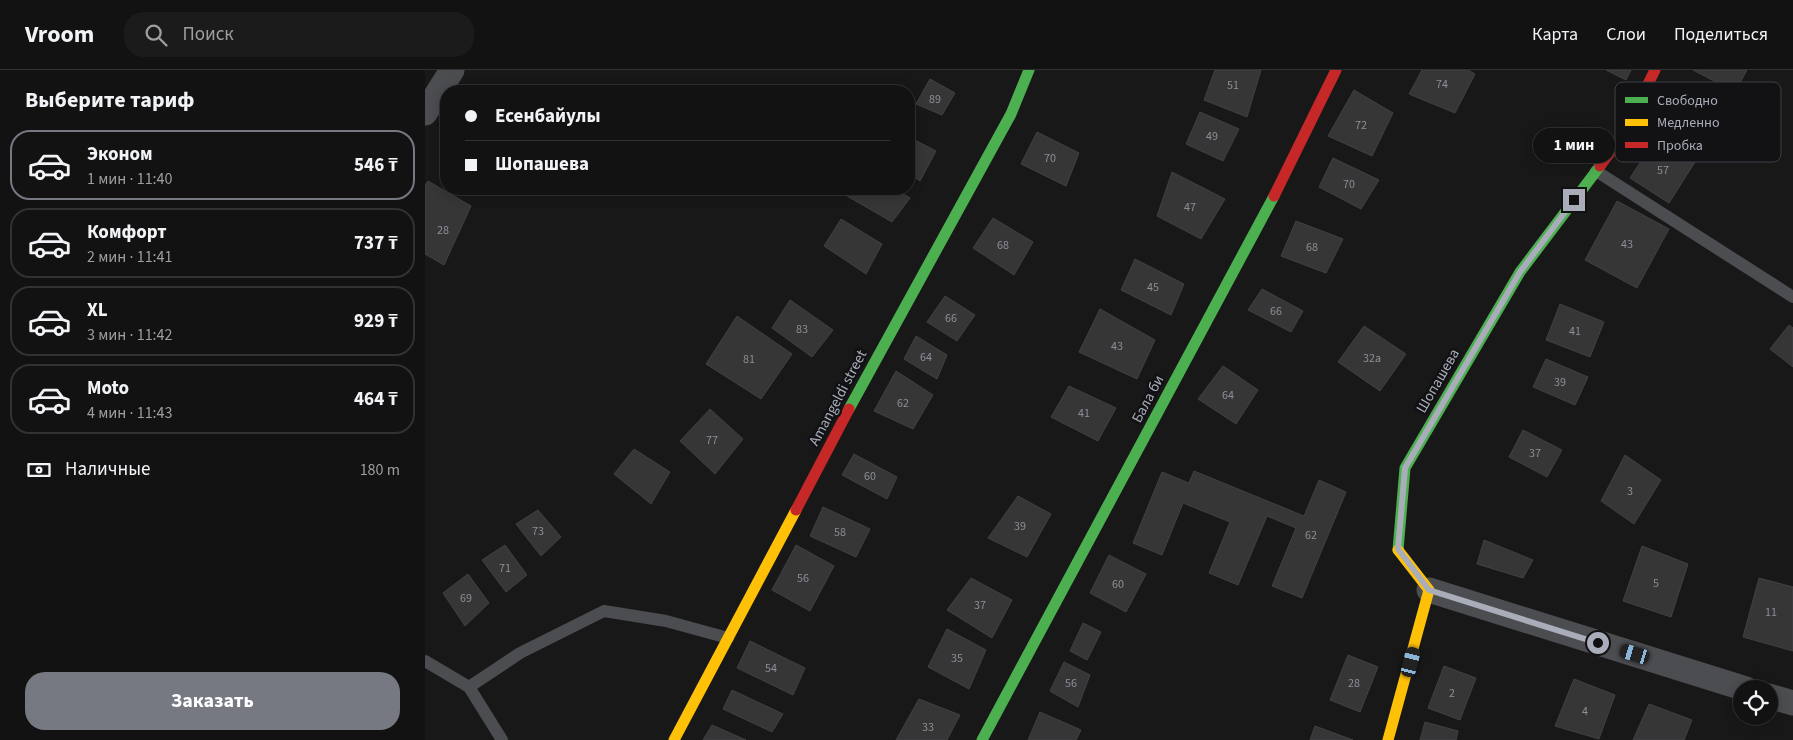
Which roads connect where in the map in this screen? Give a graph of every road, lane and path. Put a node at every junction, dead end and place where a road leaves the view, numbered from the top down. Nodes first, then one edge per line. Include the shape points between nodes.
1 (452, 70) edge
2 (1029, 70) edge
3 (1336, 70) edge
4 (1655, 70) edge
5 (1649, 82) edge
6 (443, 85) edge
7 (440, 89) edge
8 (425, 113) edge
9 (1615, 146) edge
10 (1595, 171) junction
11 (1793, 297) edge
12 (1429, 590) junction
13 (728, 638) junction
14 (425, 661) edge
15 (1733, 685) edge
16 (469, 687) junction
17 (1778, 699) edge
18 (1793, 703) edge
19 (502, 740) edge
20 (674, 740) edge
21 (982, 740) edge
22 (1388, 740) edge

1 - 6 street
2 - 13 street, Amangeldi street via 1011,114 894,324
3 - 21 street, Бала би via 1290,166
4 - 5 street, Шопашева
7 - 8 street
9 - 10 street, Шопашева
10 - 11 lane
10 - 12 street, Шопашева via 1520,272 1405,468 1398,549
12 - 15 street
12 - 22 street
13 - 16 lane via 666,621 604,611 520,653
13 - 20 street, Amangeldi street
14 - 16 lane
16 - 19 lane
17 - 18 street

